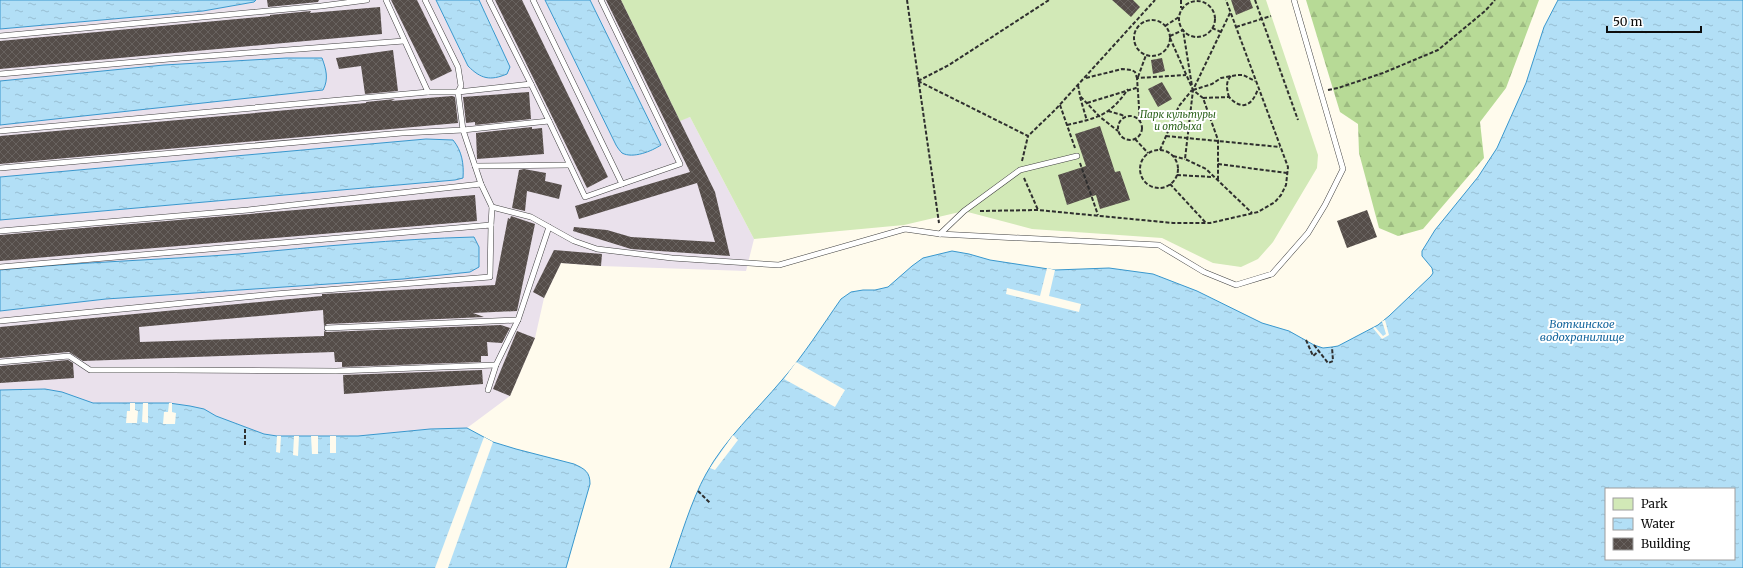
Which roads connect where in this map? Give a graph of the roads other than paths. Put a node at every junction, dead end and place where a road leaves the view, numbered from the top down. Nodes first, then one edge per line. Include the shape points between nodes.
1 (326, 0) edge
2 (367, 0) edge
3 (386, 0) edge
4 (425, 0) edge
5 (489, 0) edge
6 (533, 0) edge
7 (601, 0) edge
8 (1294, 0) edge
9 (321, 6) junction
10 (0, 36) edge
11 (404, 41) junction
12 (0, 74) edge
13 (531, 84) junction
14 (428, 92) junction
15 (458, 92) junction
16 (549, 121) junction
17 (463, 130) junction
18 (0, 131) edge
19 (1077, 156) dead end
20 (569, 165) junction
21 (475, 166) junction
22 (0, 168) edge
23 (481, 184) junction
24 (622, 184) junction
25 (492, 207) junction
26 (491, 225) junction
27 (549, 226) junction
28 (0, 231) edge
29 (940, 234) junction
30 (0, 267) edge
31 (518, 320) junction
32 (0, 321) edge
33 (327, 328) dead end
34 (0, 362) edge
35 (496, 365) junction
36 (488, 390) dead end

1 - 9 lane
2 - 9 lane
3 - 11 lane
4 - 15 lane via 458,67 461,86
5 - 13 lane
6 - 24 lane
7 - 24 lane via 680,164
8 - 29 lane via 1343,169 1308,233 1272,274 1236,285 1204,272 1159,245
9 - 10 lane
11 - 12 lane
11 - 14 lane
13 - 15 lane
13 - 16 lane
14 - 15 lane
14 - 18 lane
15 - 17 lane
16 - 17 lane
16 - 20 lane
17 - 21 lane
17 - 22 lane
19 - 29 lane via 1020,170 964,211
20 - 21 lane
20 - 24 lane via 585,197
21 - 23 lane
23 - 25 lane
23 - 28 lane via 248,210
25 - 26 lane
25 - 27 lane via 531,217
26 - 30 lane
26 - 32 lane via 490,277 275,294
27 - 29 lane via 574,241 597,249 672,258 779,264 905,228
27 - 31 lane
31 - 33 lane
31 - 35 lane
34 - 35 lane via 70,356 90,370 336,371
35 - 36 lane

